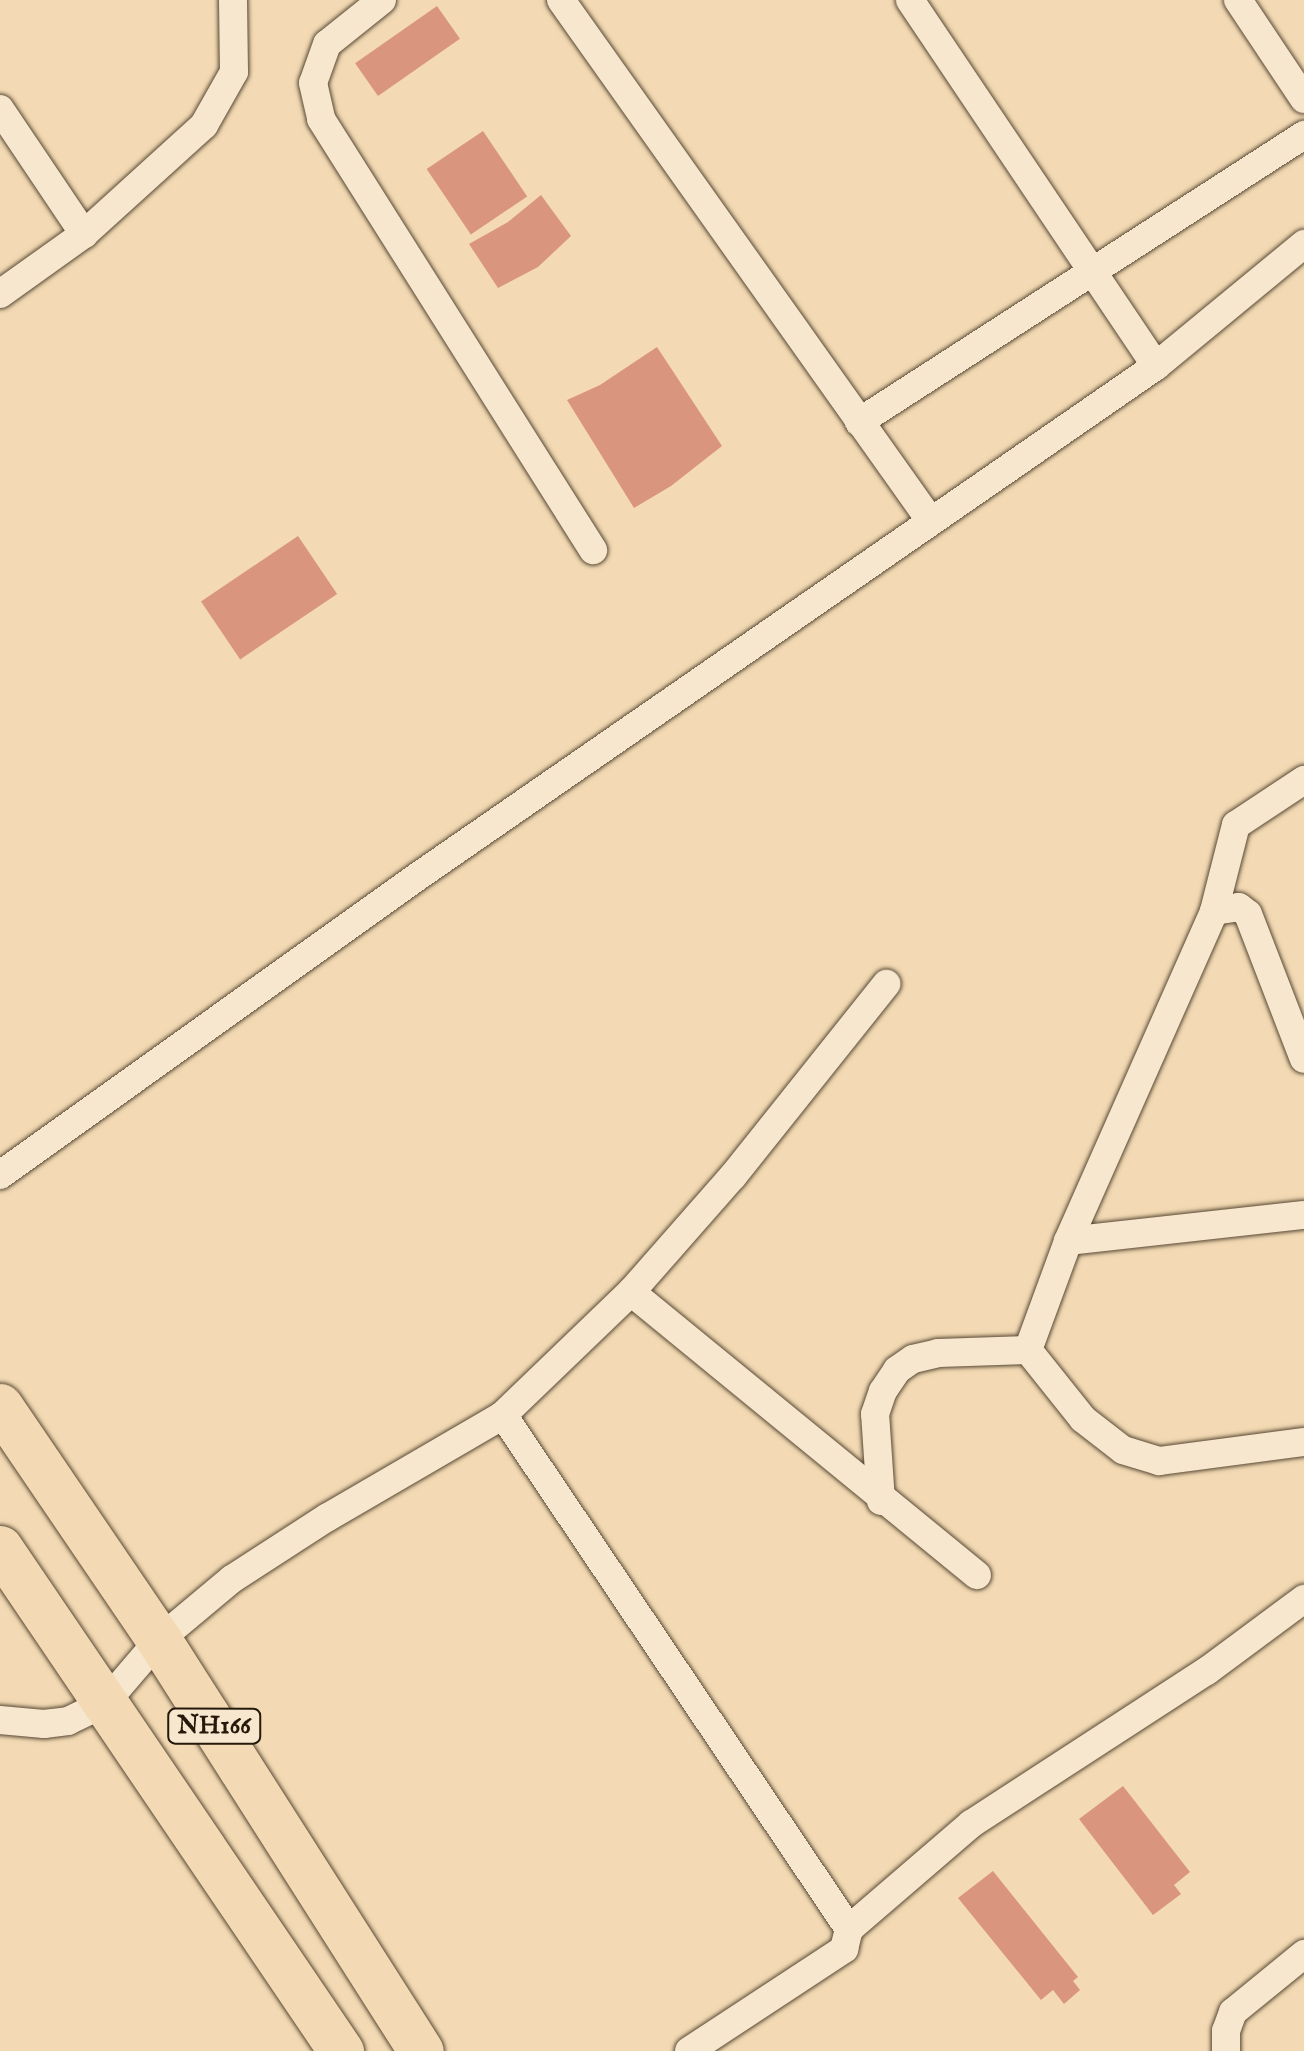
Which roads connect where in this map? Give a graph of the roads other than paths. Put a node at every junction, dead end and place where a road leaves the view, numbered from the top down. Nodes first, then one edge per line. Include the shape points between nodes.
1 (233, 0) edge
2 (382, 0) edge
3 (561, 0) edge
4 (910, 0) edge
5 (1238, 0) edge
6 (1304, 99) edge
7 (0, 109) edge
8 (1304, 135) edge
9 (84, 234) junction
10 (1304, 244) edge
11 (1089, 271) junction
12 (0, 294) edge
13 (1156, 366) junction
14 (859, 422) junction
15 (930, 520) junction
16 (593, 550) dead end
17 (1304, 780) edge
18 (1214, 911) junction
19 (886, 984) dead end
20 (1304, 1058) edge
21 (0, 1174) edge
22 (1304, 1215) edge
23 (1068, 1241) junction
24 (631, 1292) junction
25 (1028, 1350) junction
26 (0, 1406) edge
27 (503, 1415) junction
28 (1304, 1442) edge
29 (882, 1501) junction
30 (0, 1548) edge
31 (977, 1575) dead end
32 (1304, 1599) edge
33 (159, 1640) junction
34 (105, 1703) junction
35 (0, 1720) edge
36 (850, 1929) junction
37 (1304, 1954) edge
38 (341, 2051) edge
39 (421, 2051) edge
40 (689, 2051) edge
41 (1226, 2051) edge

1 - 9 street via 234,72 204,125
2 - 16 street via 327,44 314,83 321,119
3 - 14 street
4 - 11 street
5 - 6 street
7 - 9 street
8 - 11 street
9 - 12 street
10 - 13 street
11 - 13 street
11 - 14 street
13 - 15 street
14 - 15 street
15 - 21 street
17 - 18 street via 1236,826
18 - 20 street via 1239,907 1256,927
18 - 23 street
19 - 24 street via 734,1176
22 - 23 street
23 - 25 street
24 - 27 street
24 - 29 street
25 - 28 street via 1082,1419 1123,1450 1158,1461
25 - 29 street via 938,1354 897,1370 876,1414
26 - 33 highway, NH166
27 - 33 street via 248,1569
27 - 36 street
29 - 31 street
30 - 34 highway, NH166
32 - 36 street via 1207,1671 970,1824
33 - 34 street
33 - 39 highway, NH166
34 - 35 street via 44,1724
34 - 38 highway, NH166
36 - 40 street via 844,1949
37 - 41 street via 1233,2012

